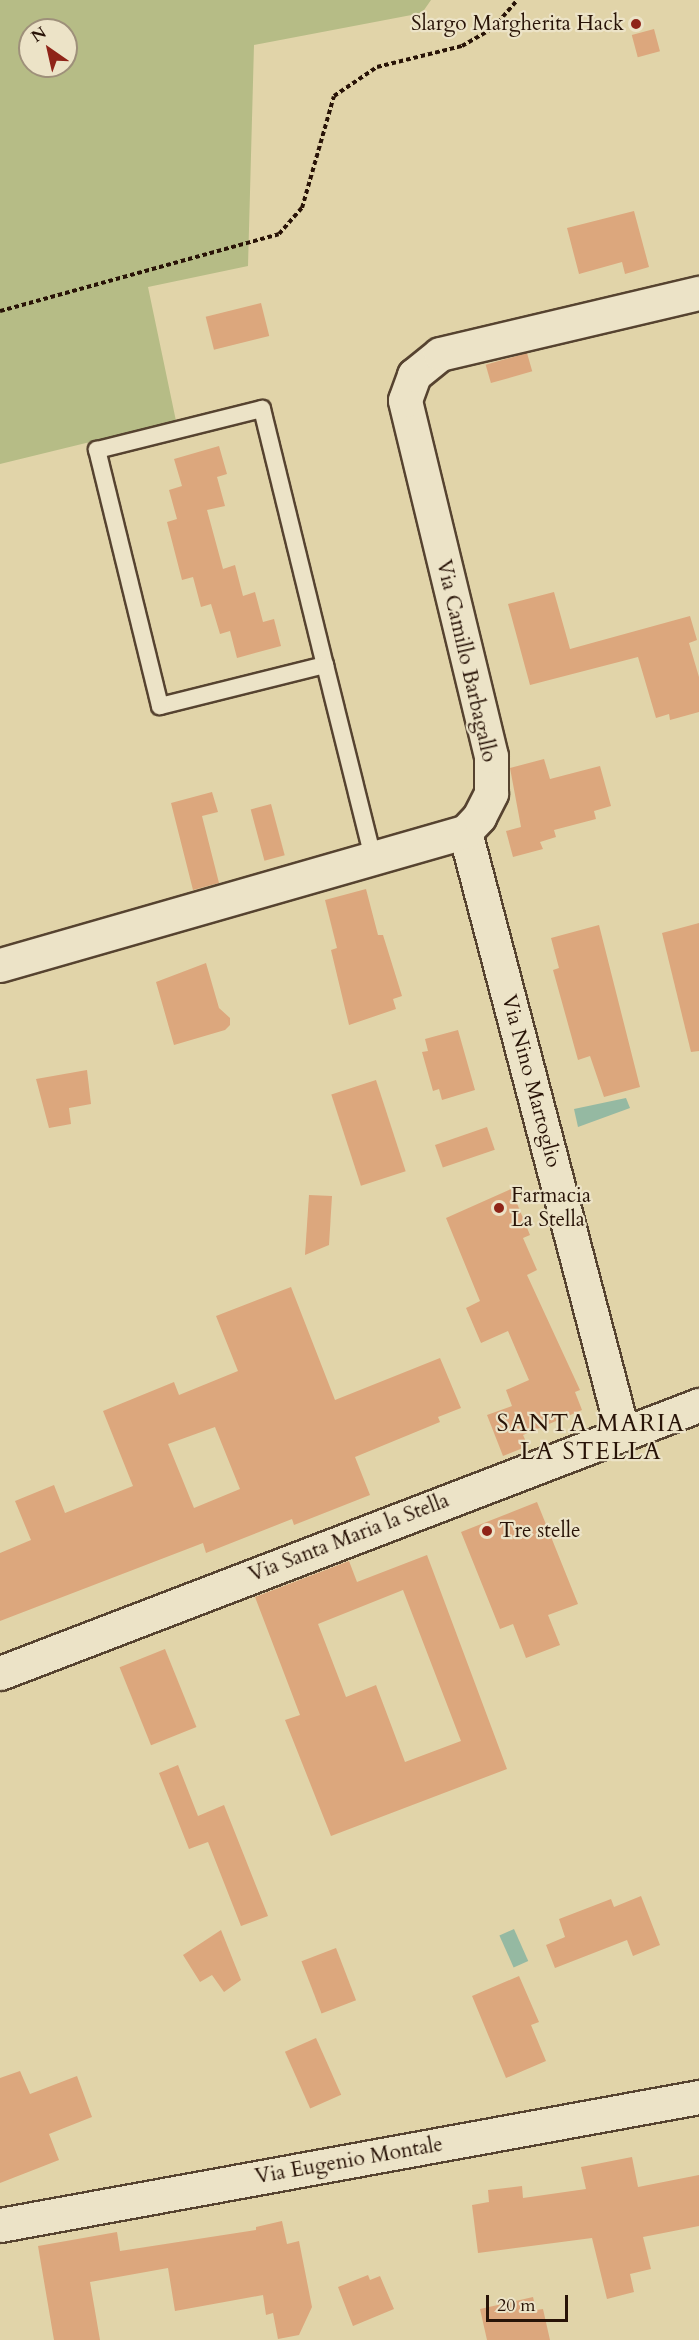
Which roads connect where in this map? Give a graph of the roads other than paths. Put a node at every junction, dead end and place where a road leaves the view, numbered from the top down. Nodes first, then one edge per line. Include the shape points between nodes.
1 (699, 293) edge
2 (325, 665) junction
3 (465, 832) junction
4 (373, 858) junction
5 (0, 965) edge
6 (699, 1405) edge
7 (623, 1434) junction
8 (0, 1673) edge
9 (699, 2097) edge
10 (0, 2225) edge

1 - 3 street, Via Camillo Barbagallo via 440,354 414,375 405,400 491,756 491,793 479,817
2 - 2 lane via 262,409 97,450 160,706
2 - 4 lane
3 - 4 street
3 - 7 street, Via Nino Martoglio
4 - 5 street
6 - 7 street, Via Santa Maria la Stella
7 - 8 street, Via Santa Maria la Stella
9 - 10 street, Via Eugenio Montale

